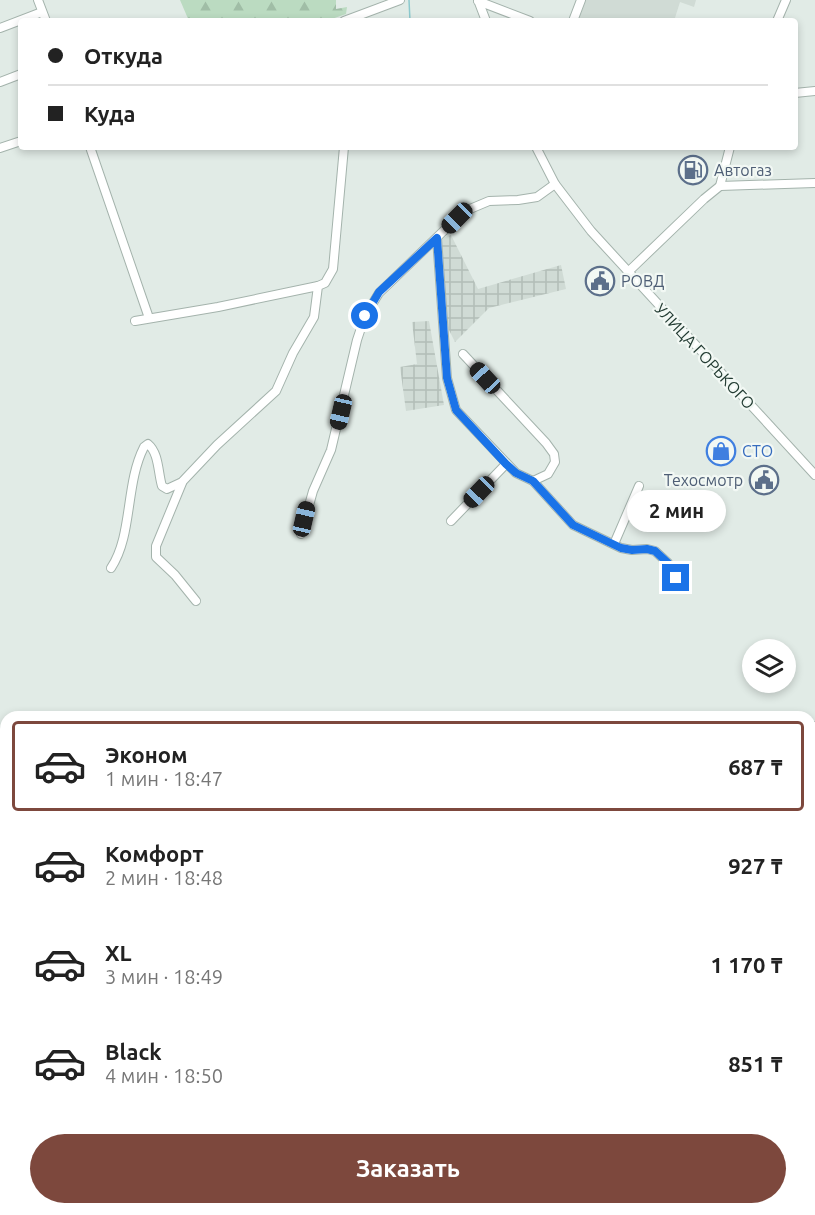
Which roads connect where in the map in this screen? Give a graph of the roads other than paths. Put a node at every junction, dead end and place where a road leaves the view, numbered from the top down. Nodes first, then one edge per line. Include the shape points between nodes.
1 (38, 0) edge
2 (400, 0) edge
3 (581, 0) edge
4 (786, 0) edge
5 (478, 1) edge
6 (42, 12) junction
7 (26, 18) edge
8 (45, 18) edge
9 (354, 18) edge
10 (485, 18) edge
11 (522, 18) edge
12 (574, 18) edge
13 (778, 18) edge
14 (18, 21) edge
15 (0, 28) edge
16 (18, 75) edge
17 (0, 82) edge
18 (815, 91) edge
19 (798, 93) edge
20 (18, 142) edge
21 (0, 148) edge
22 (91, 150) edge
23 (344, 150) edge
24 (538, 150) edge
25 (729, 150) edge
26 (555, 183) junction
27 (815, 183) edge
28 (720, 186) junction
29 (437, 238) junction
30 (628, 272) junction
31 (318, 286) junction
32 (149, 318) junction
33 (135, 321) dead end
34 (463, 354) dead end
35 (506, 464) junction
36 (815, 475) edge
37 (533, 481) junction
38 (182, 482) junction
39 (639, 486) dead end
40 (451, 521) dead end
41 (301, 534) dead end
42 (614, 544) junction
43 (111, 568) dead end
44 (676, 578) dead end
45 (196, 601) dead end

1 - 6 street
2 - 9 street
3 - 12 street
4 - 13 street
5 - 10 street
5 - 11 street
6 - 7 street
6 - 8 street
14 - 15 street
16 - 17 street
18 - 19 street
20 - 21 street
22 - 32 street
23 - 31 street via 333,269 325,283
24 - 26 street, УЛИЦА ГОРЬКОГО
25 - 28 street
26 - 29 street via 537,197 481,203 457,218
26 - 30 street, УЛИЦА ГОРЬКОГО
27 - 28 street
28 - 30 street
29 - 35 street via 447,378 452,397 456,410
29 - 41 street via 379,292 365,316 332,450 313,491
30 - 36 street, УЛИЦА ГОРЬКОГО
31 - 32 street
31 - 38 street via 314,317 276,391
32 - 33 street
34 - 37 street via 554,454 554,467
35 - 37 street
35 - 40 street
37 - 42 street via 573,525
38 - 43 street via 167,489 162,486 152,447 144,447 133,475 117,559
38 - 45 street via 156,546 156,557
39 - 42 street
42 - 44 street via 655,551

